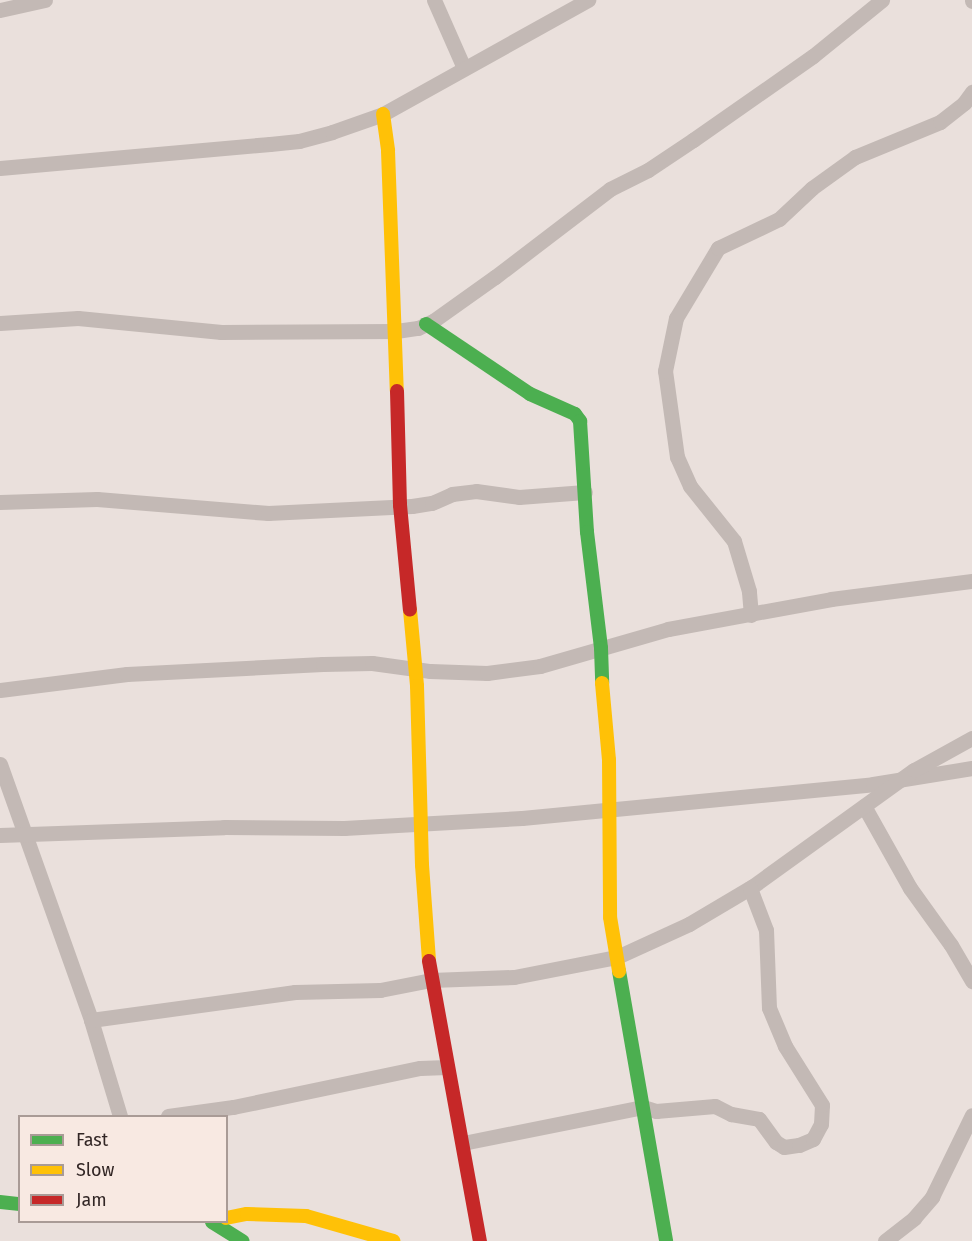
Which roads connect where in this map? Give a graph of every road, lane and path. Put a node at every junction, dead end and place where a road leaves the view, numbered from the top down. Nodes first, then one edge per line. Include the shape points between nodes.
1 (45, 0) edge
2 (434, 0) edge
3 (588, 0) edge
4 (882, 0) edge
5 (0, 10) edge
6 (464, 69) junction
7 (972, 92) edge
8 (383, 114) junction
9 (0, 168) edge
10 (0, 323) edge
11 (426, 324) junction
12 (396, 331) junction
13 (585, 492) junction
14 (0, 502) edge
15 (400, 505) junction
16 (972, 580) edge
17 (751, 615) junction
18 (601, 648) junction
19 (414, 669) junction
20 (0, 690) edge
21 (972, 738) edge
22 (0, 764) edge
23 (972, 768) edge
24 (900, 780) junction
25 (864, 806) junction
26 (608, 812) junction
27 (420, 824) junction
28 (0, 835) edge
29 (26, 835) junction
30 (750, 888) junction
31 (618, 957) junction
32 (431, 980) junction
33 (972, 981) edge
34 (91, 1020) junction
35 (447, 1067) junction
36 (642, 1107) junction
37 (120, 1115) edge
38 (175, 1115) edge
39 (972, 1115) edge
40 (463, 1143) junction
41 (0, 1202) edge
42 (18, 1204) edge
43 (228, 1218) edge
44 (215, 1223) edge
45 (242, 1241) edge
46 (393, 1241) edge
47 (480, 1241) edge
48 (666, 1241) edge
49 (885, 1241) edge

1 - 5 street
2 - 6 street
3 - 6 street
4 - 11 street via 813,56 648,170 610,189
6 - 8 street
7 - 17 street via 940,122 855,157 812,188 779,219 718,248 676,318 665,371 677,457 690,486 734,541 749,591
8 - 9 street via 299,141
8 - 12 street
10 - 12 street via 78,318 221,332
11 - 12 street
11 - 13 street via 530,394 577,416
12 - 15 street
13 - 15 street via 519,497 476,491 424,504
13 - 18 street
14 - 15 street via 97,499 252,513
15 - 19 street
16 - 17 street
17 - 18 street via 668,629
18 - 19 street via 540,666 487,673
18 - 26 street via 609,760
19 - 20 street via 372,663 253,666 127,674
19 - 27 street
21 - 24 street
22 - 29 street
23 - 24 street
24 - 25 street
24 - 26 street
25 - 30 street
25 - 33 street via 910,888
26 - 27 street
26 - 31 street via 610,917
27 - 29 street
27 - 32 street
28 - 29 street
29 - 34 street
30 - 31 street via 671,933
30 - 36 street via 766,930 769,1008 785,1046 818,1095 823,1113 818,1132 807,1142 784,1147 753,1117 731,1114 715,1106 656,1111
31 - 32 street via 514,977
31 - 36 street
32 - 34 street via 380,990 295,992
32 - 35 street
34 - 37 street
35 - 38 street via 420,1068 244,1105
35 - 40 street
36 - 40 street
36 - 48 street
39 - 49 street via 928,1202
40 - 47 street
41 - 42 street
43 - 46 street via 247,1214 306,1216
44 - 45 street

